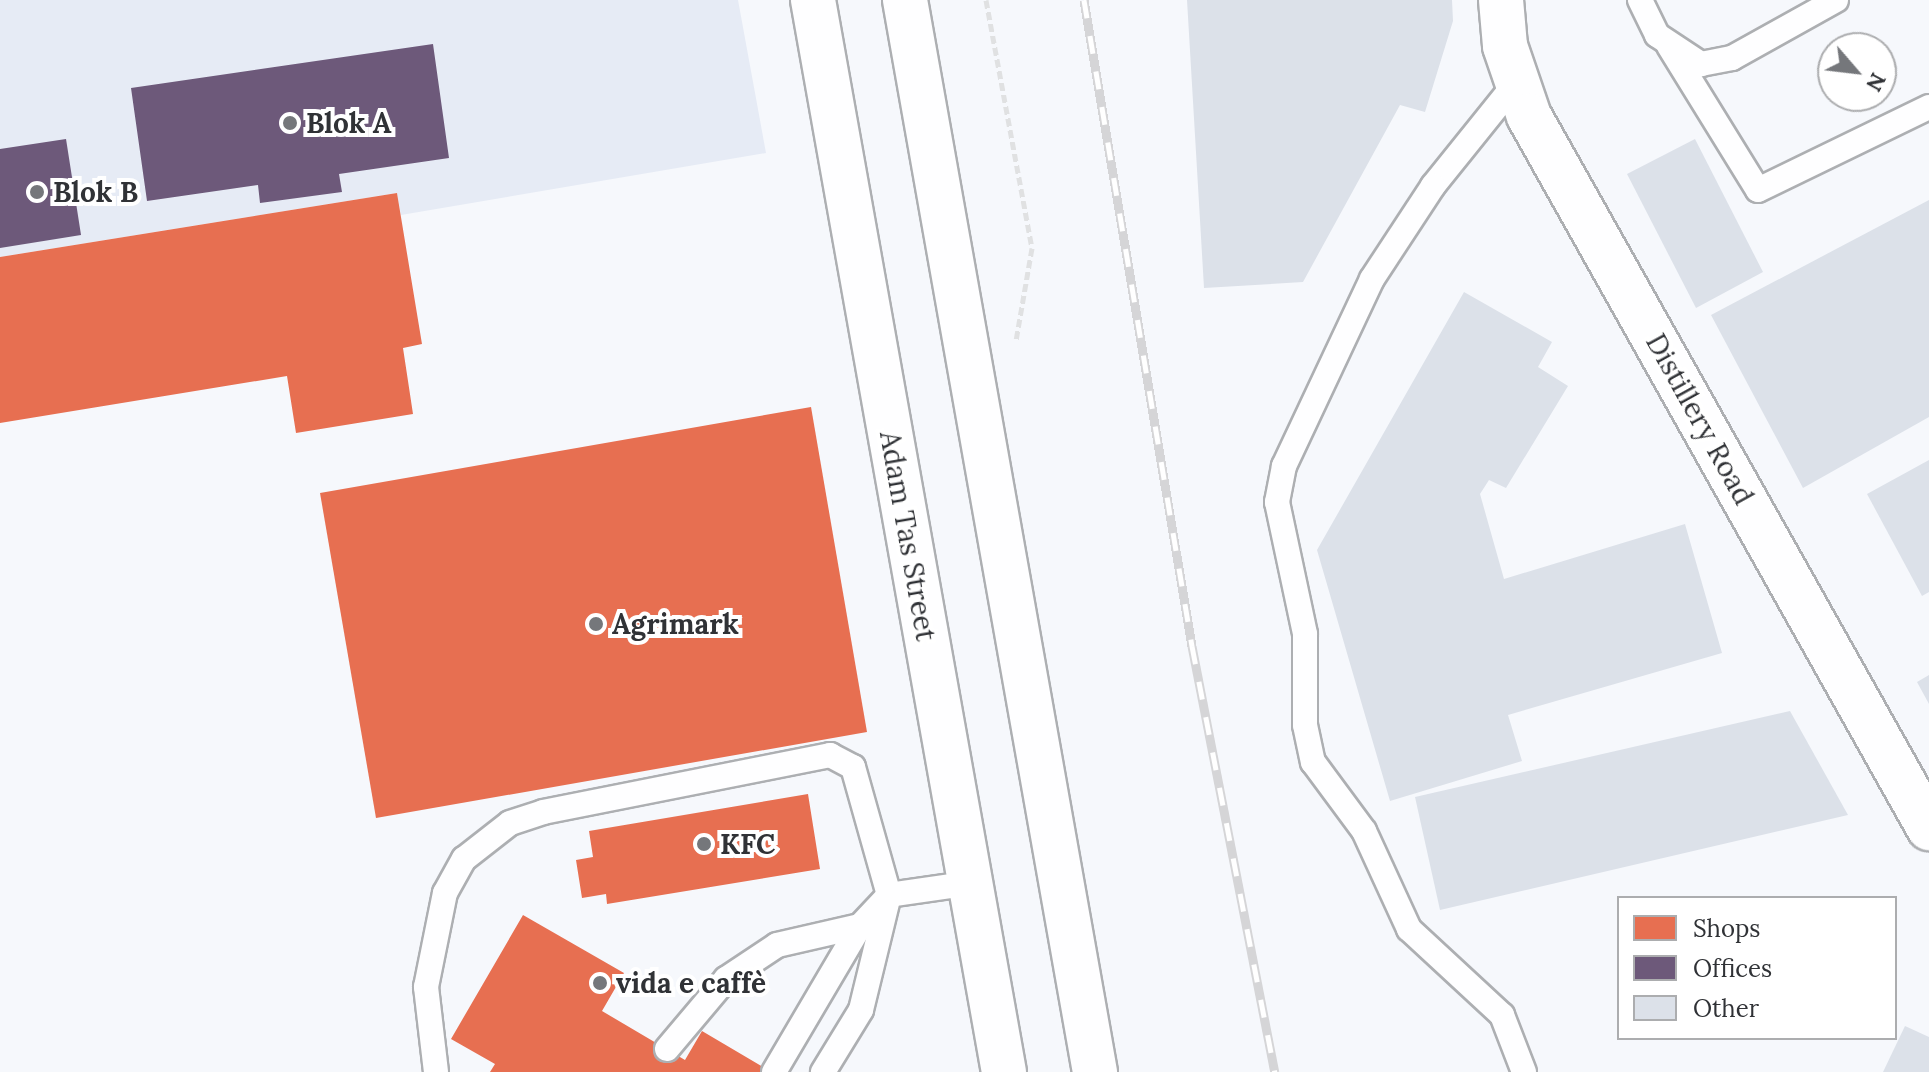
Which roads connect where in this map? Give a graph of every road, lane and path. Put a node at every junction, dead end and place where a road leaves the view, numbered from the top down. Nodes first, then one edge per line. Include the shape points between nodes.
1 (813, 0) edge
2 (905, 0) edge
3 (986, 0) edge
4 (1501, 0) edge
5 (1640, 0) edge
6 (1836, 0) edge
7 (1669, 46) junction
8 (1515, 84) junction
9 (1929, 107) edge
10 (1016, 344) dead end
11 (1929, 828) edge
12 (971, 883) junction
13 (889, 895) junction
14 (860, 926) junction
15 (667, 1049) dead end
16 (436, 1072) edge
17 (774, 1072) edge
18 (823, 1072) edge
19 (1004, 1072) edge
20 (1095, 1072) edge
21 (1524, 1072) edge

1 - 12 main road, Adam Tas Street
2 - 20 main road
3 - 10 path via 1032,248
4 - 8 main road, Distillery Road
5 - 7 lane
6 - 7 lane via 1717,64 1701,64
7 - 9 lane via 1758,190
8 - 11 main road, Distillery Road
8 - 21 lane via 1402,228 1372,279 1290,453 1277,502 1305,634 1305,725 1313,762 1364,831 1409,929 1502,1015
12 - 13 lane
12 - 19 main road, Adam Tas Street
13 - 14 lane
13 - 16 lane via 853,767 836,755 620,794 510,823 464,859 445,893 426,987
13 - 18 lane via 861,1010
14 - 15 lane via 777,945 726,979
14 - 17 lane

